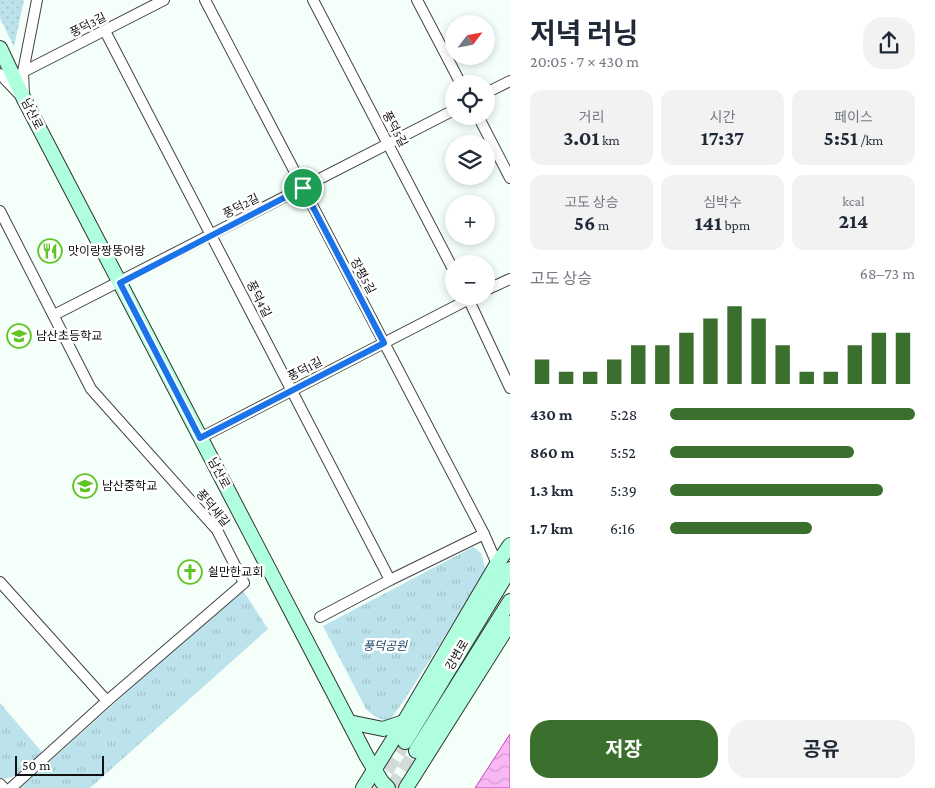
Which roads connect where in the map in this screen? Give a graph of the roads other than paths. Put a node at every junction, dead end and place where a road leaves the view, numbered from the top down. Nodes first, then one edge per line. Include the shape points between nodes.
1 (37, 0) edge
2 (164, 0) edge
3 (205, 0) edge
4 (313, 0) edge
5 (417, 0) edge
6 (105, 30) junction
7 (0, 48) edge
8 (23, 72) junction
9 (0, 74) edge
10 (456, 75) edge
11 (510, 81) edge
12 (495, 88) edge
13 (24, 99) junction
14 (445, 115) edge
15 (483, 125) edge
16 (388, 144) junction
17 (510, 178) edge
18 (303, 188) junction
19 (2, 218) edge
20 (211, 235) junction
21 (446, 255) edge
22 (510, 279) edge
23 (120, 283) junction
24 (495, 286) edge
25 (455, 305) edge
26 (474, 305) edge
27 (54, 315) junction
28 (384, 343) junction
29 (510, 388) edge
30 (292, 390) junction
31 (200, 438) junction
32 (484, 534) junction
33 (510, 546) edge
34 (504, 567) edge
35 (390, 580) junction
36 (0, 582) edge
37 (510, 601) edge
38 (320, 618) dead end
39 (510, 623) edge
40 (107, 701) junction
41 (349, 722) junction
42 (404, 722) junction
43 (405, 742) tunnel mouth
44 (416, 751) tunnel mouth
45 (375, 770) junction
46 (0, 784) edge
47 (4, 788) edge
48 (11, 788) edge
49 (363, 788) edge
50 (388, 788) edge
51 (406, 788) edge

1 - 8 street
2 - 6 street, 풍덕3길
3 - 18 street, 장평5길
4 - 16 street, 풍덕5길
5 - 10 street
6 - 8 street, 풍덕3길
6 - 20 street, 풍덕4길
7 - 13 main road, 남산로
8 - 13 street
9 - 13 street
11 - 12 street
13 - 23 main road, 남산로
14 - 16 street, 풍덕2길
15 - 17 street
16 - 18 street, 풍덕2길
16 - 21 street, 풍덕5길
18 - 20 street, 풍덕2길
18 - 28 street, 장평5길
19 - 27 street, 풍덕새길
20 - 23 street, 풍덕2길
20 - 30 street, 풍덕4길
22 - 24 street
23 - 27 street, 풍덕2길
23 - 31 main road, 남산로
25 - 28 street, 풍덕1길
26 - 29 street
27 - 40 street, 풍덕새길 via 91,389 217,530 244,582
28 - 30 street, 풍덕1길
28 - 32 street, 장평5길
30 - 31 street, 풍덕1길
30 - 35 street, 풍덕4길
31 - 41 main road, 남산로
32 - 34 street, 장평5길
32 - 35 street
33 - 34 main road
34 - 42 main road
34 - 43 main road, 강변로
35 - 38 street
36 - 40 street
37 - 44 main road, 강변로
39 - 51 main road
40 - 48 street, 풍덕새길
41 - 42 main road via 383,729
41 - 45 main road, 남산로
42 - 45 main road
45 - 49 main road
45 - 50 main road, 남산로
46 - 47 street

